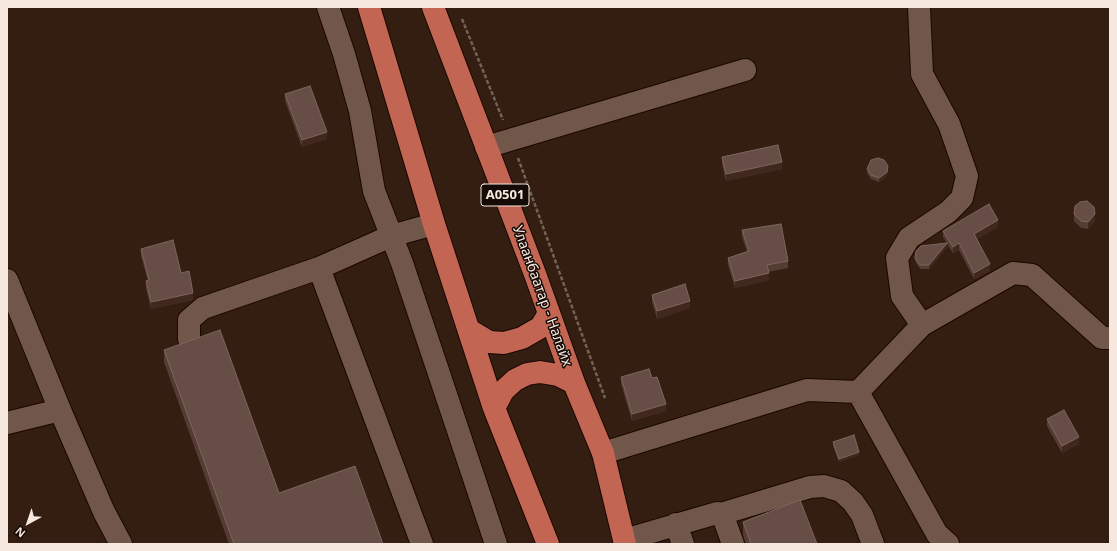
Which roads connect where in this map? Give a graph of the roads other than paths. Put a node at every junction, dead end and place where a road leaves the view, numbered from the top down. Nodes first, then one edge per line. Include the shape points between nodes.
1 (328, 7) edge
2 (369, 7) edge
3 (433, 7) edge
4 (918, 7) edge
5 (745, 70) dead end
6 (486, 147) junction
7 (434, 224) junction
8 (392, 236) junction
9 (319, 268) junction
10 (7, 280) edge
11 (549, 313) junction
12 (922, 325) junction
13 (469, 330) junction
14 (1110, 338) edge
15 (189, 339) edge
16 (574, 383) junction
17 (858, 392) junction
18 (494, 408) junction
19 (60, 410) junction
20 (7, 423) edge
21 (603, 453) junction
22 (721, 514) junction
23 (679, 534) edge
24 (625, 542) edge
25 (121, 544) edge
26 (422, 544) edge
27 (496, 544) edge
28 (548, 544) edge
29 (733, 544) edge
30 (873, 544) edge
31 (948, 544) edge

1 - 8 street via 360,112 374,191
2 - 7 highway
3 - 6 highway, Улаанбаатар - Налайх / A0501
4 - 12 street via 922,74 949,124 967,176 962,198 948,212 909,238 897,258 902,296
5 - 6 street
6 - 11 highway, Улаанбаатар - Налайх / A0501
7 - 8 street
7 - 13 highway
8 - 9 street
8 - 27 street
9 - 15 street via 203,308 189,320
9 - 26 street
10 - 19 street
11 - 13 highway via 541,326 522,338 504,343 489,342
11 - 16 highway, Улаанбаатар - Налайх / A0501
12 - 14 street via 1013,273 1032,275 1102,338
12 - 17 street
13 - 18 highway
16 - 18 highway via 558,375 540,372 527,374 514,380 503,391
16 - 21 highway, Улаанбаатар - Налайх / A0501
17 - 21 street via 807,390
17 - 31 street via 937,534
18 - 28 highway
19 - 20 street
19 - 25 street via 104,512
21 - 24 highway, Улаанбаатар - Налайх / A0501
22 - 23 street via 714,513
22 - 29 street
22 - 30 street via 810,487 824,486 841,491 853,502 862,515
23 - 24 street

